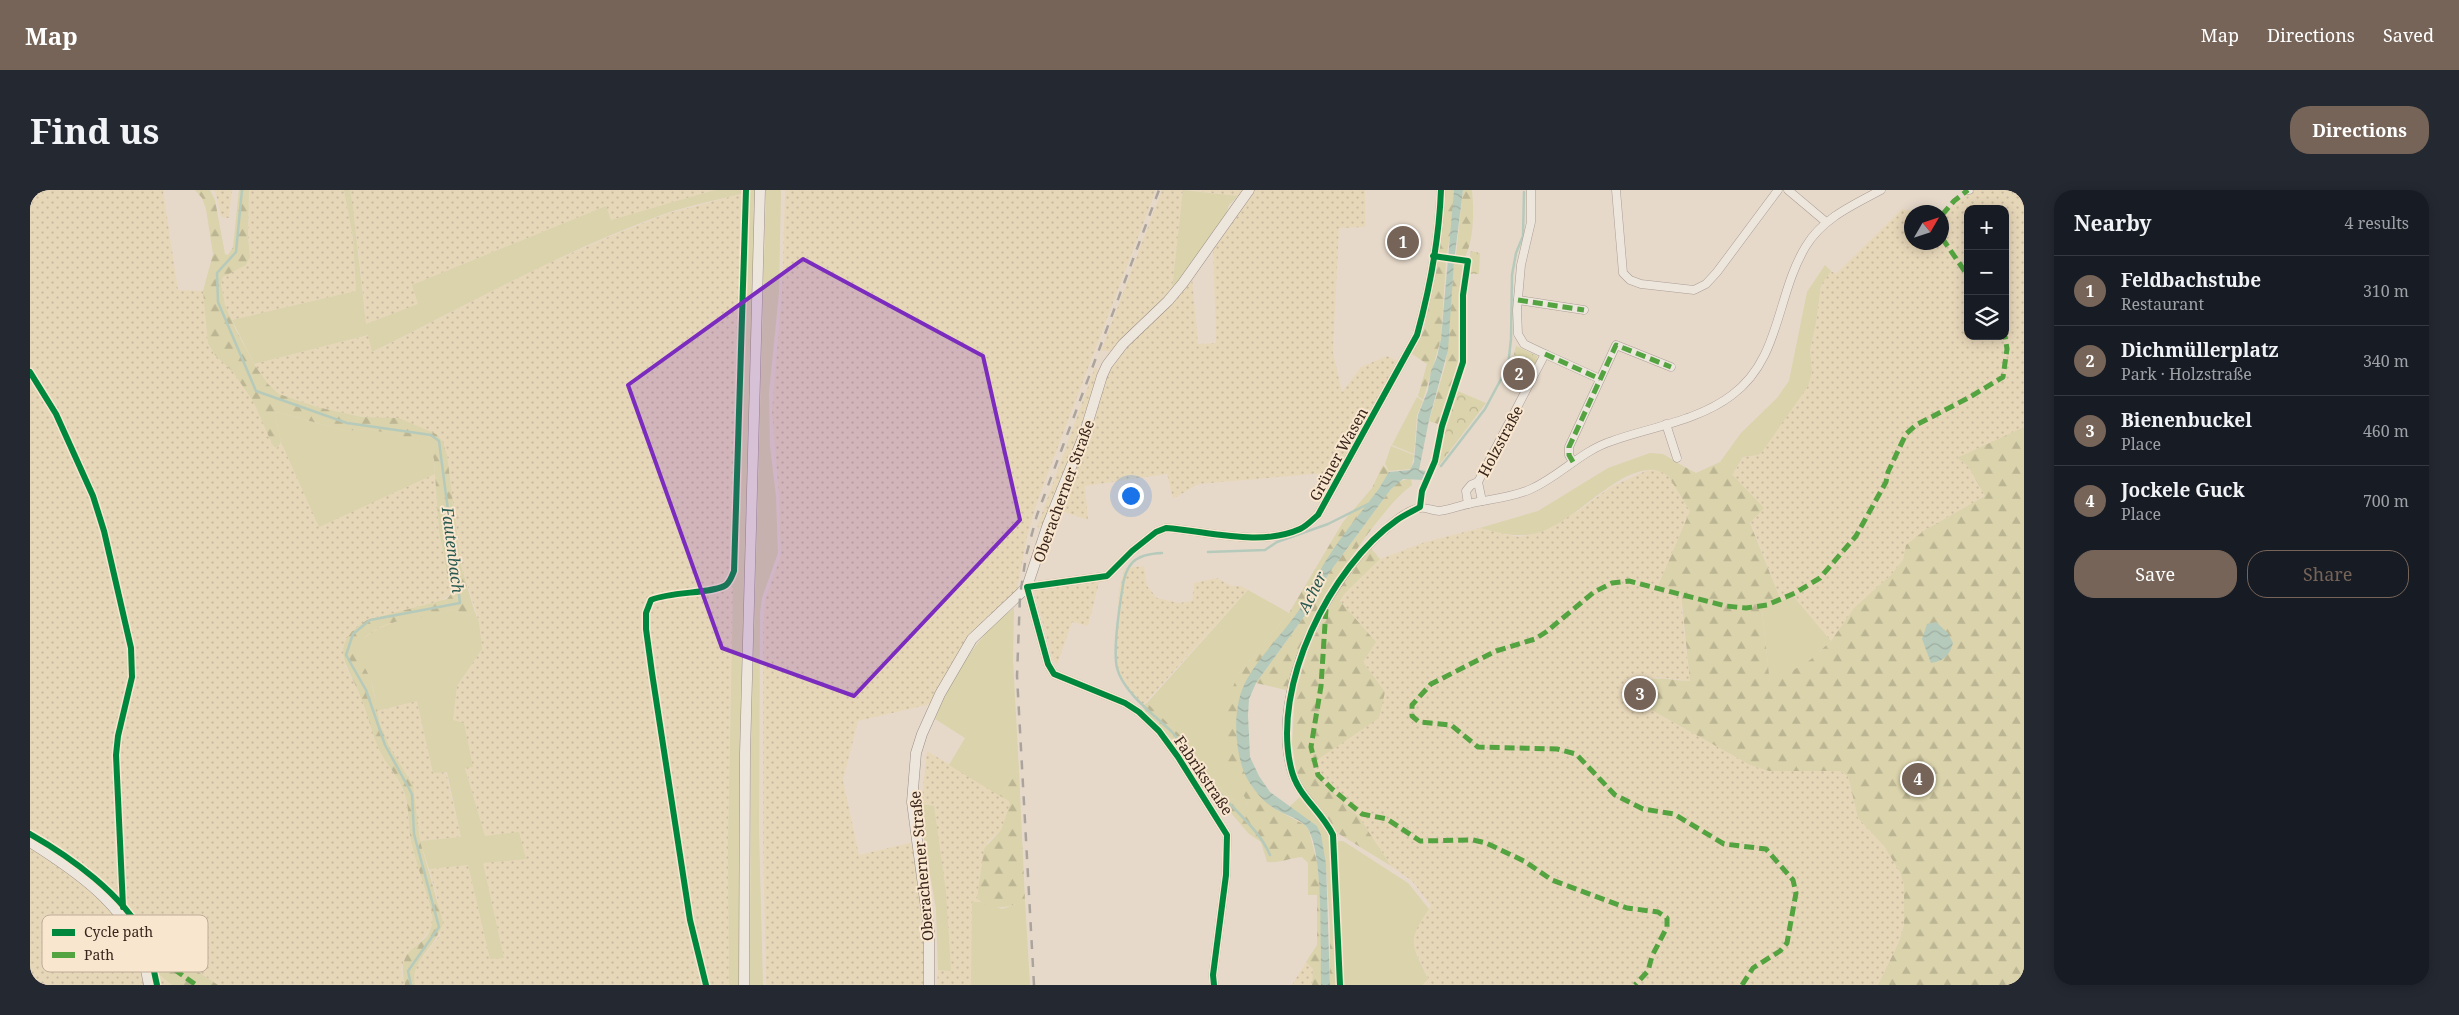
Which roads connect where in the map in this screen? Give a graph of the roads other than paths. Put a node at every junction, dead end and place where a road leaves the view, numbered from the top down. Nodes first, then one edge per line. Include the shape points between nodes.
1 (760, 190) edge
2 (1248, 190) edge
3 (1441, 190) edge
4 (1531, 190) edge
5 (1616, 190) edge
6 (1778, 190) edge
7 (1788, 190) edge
8 (1881, 190) edge
9 (1826, 222) junction
10 (1518, 300) junction
11 (1584, 310) dead end
12 (1545, 354) junction
13 (1671, 367) dead end
14 (1600, 379) junction
15 (1666, 424) junction
16 (1677, 458) dead end
17 (1573, 462) junction
18 (1478, 482) junction
19 (1482, 501) junction
20 (1468, 504) junction
21 (1027, 588) junction
22 (1333, 835) dead end
23 (30, 842) edge
24 (119, 915) edge
25 (146, 972) edge
26 (149, 985) edge
27 (744, 985) edge
28 (929, 985) edge
29 (1214, 985) edge

1 - 27 street via 745,754
2 - 21 street, Oberacherner Straße via 1183,283 1108,365
3 - 21 street, Grüner Wasen via 1439,227 1417,335 1318,514 1302,528 1281,536 1246,537 1166,528 1132,551 1107,576
4 - 10 street via 1530,222
5 - 6 street via 1624,273 1630,280 1641,284 1694,290 1706,284 1717,272
7 - 9 street
8 - 9 street
9 - 15 street via 1807,244 1790,277 1771,341 1757,372 1728,398 1699,413
10 - 11 street
10 - 12 street via 1519,339
12 - 14 street
12 - 18 street, Holzstraße
13 - 14 street via 1616,345
14 - 17 street via 1569,447
15 - 16 street
15 - 17 street via 1604,444
17 - 19 street via 1554,478 1530,489
18 - 19 street, Holzstraße
18 - 20 street, Holzstraße via 1466,491
19 - 20 street
20 - 22 street via 1438,511 1420,507 1397,520 1366,546 1342,575 1307,644 1291,689 1287,750 1300,794
21 - 28 street, Oberacherner Straße via 989,621 963,652 930,715 916,753 912,802 929,931
21 - 29 street, Fabrikstraße via 1048,664 1054,674 1125,703 1139,712 1159,731 1178,757 1227,835
23 - 24 street via 76,873
25 - 26 street

